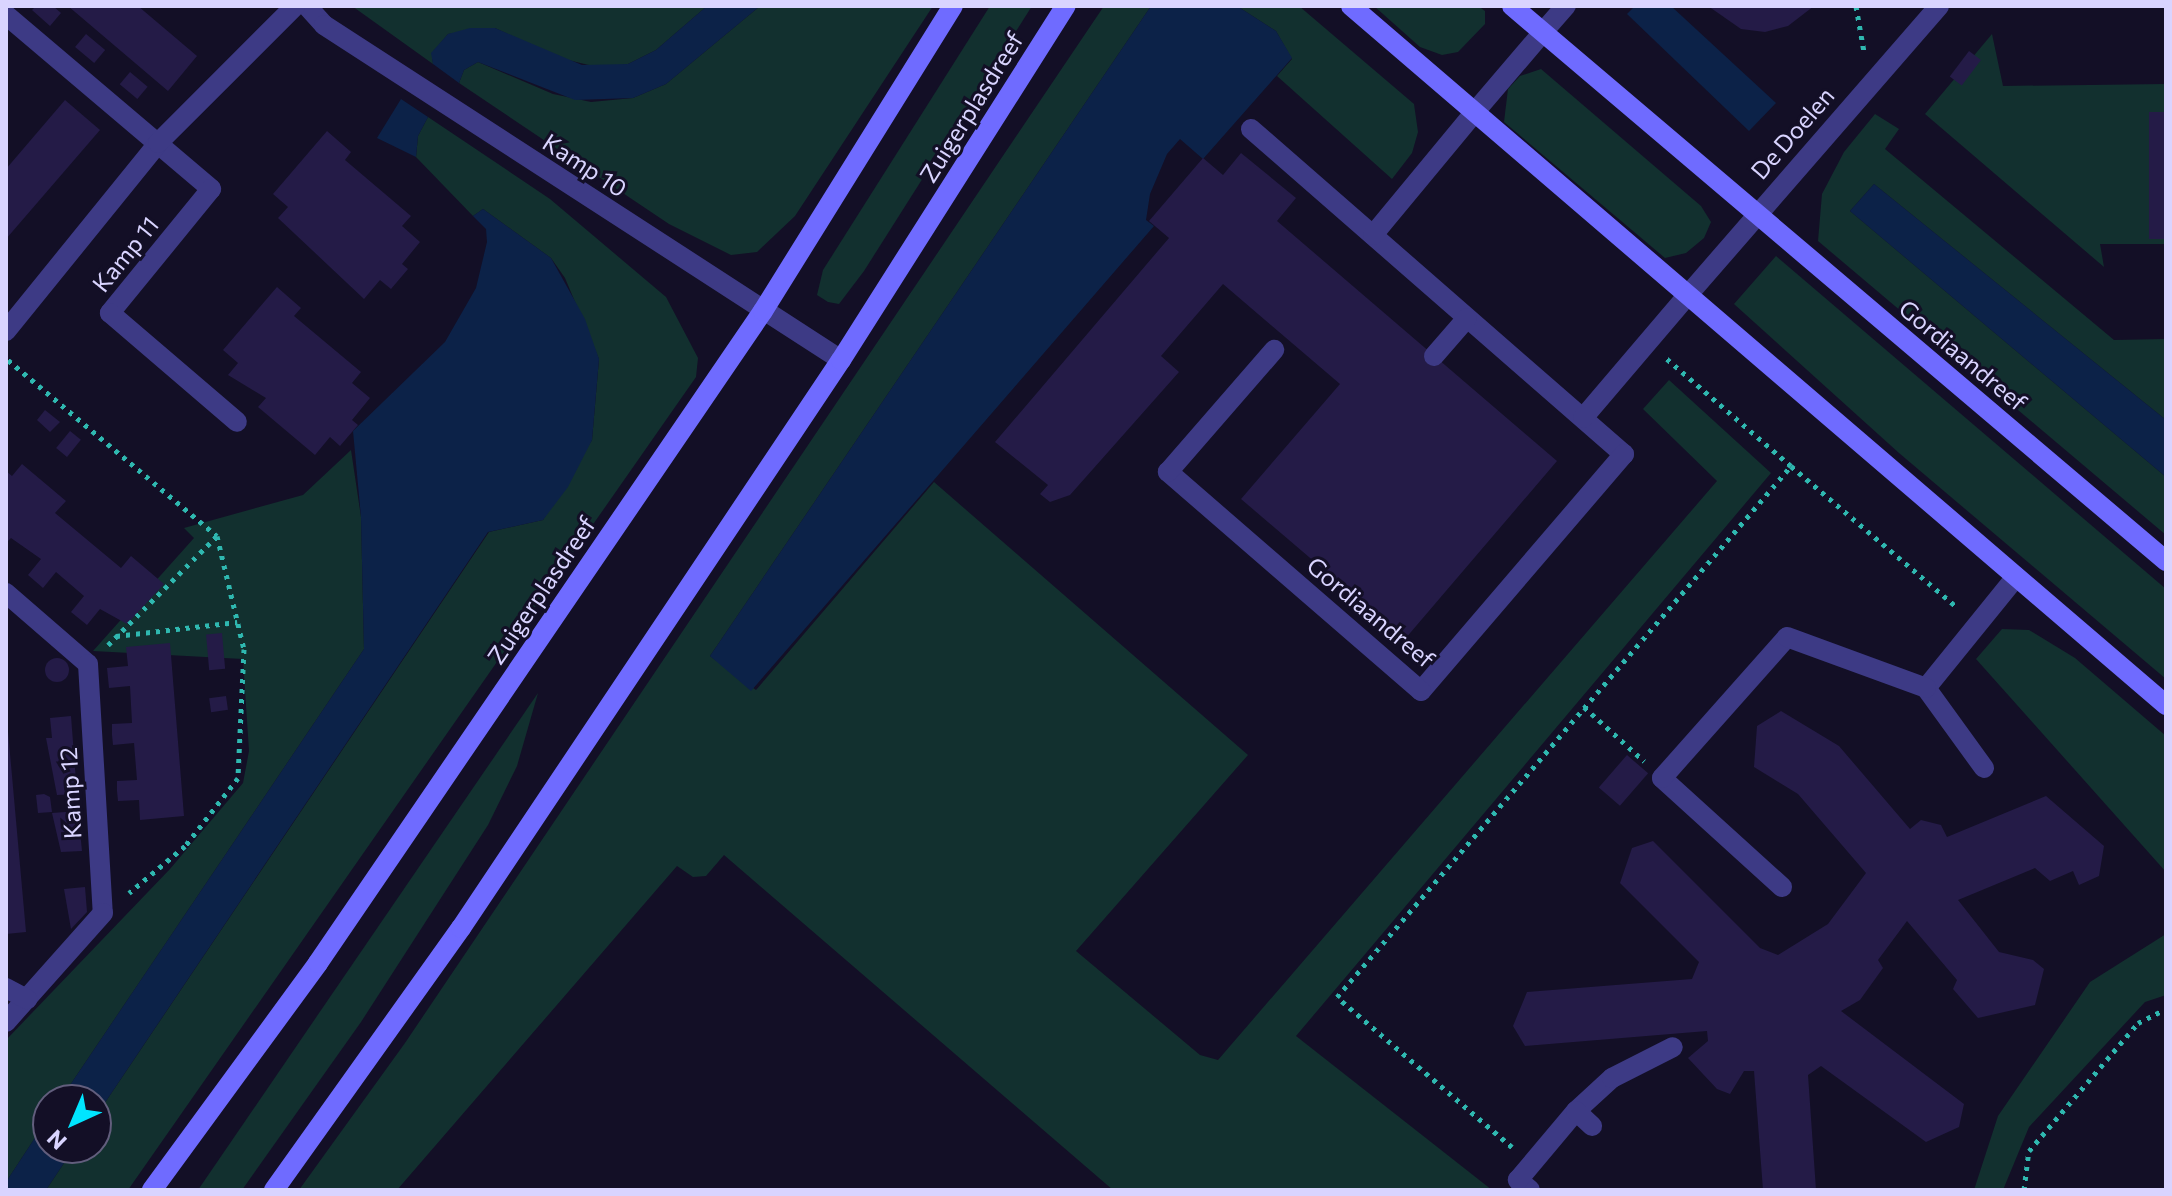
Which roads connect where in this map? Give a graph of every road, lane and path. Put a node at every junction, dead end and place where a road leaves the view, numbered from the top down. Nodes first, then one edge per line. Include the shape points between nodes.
1 (295, 6) edge
2 (307, 6) edge
3 (953, 6) edge
4 (1066, 6) edge
5 (1351, 6) edge
6 (1512, 6) edge
7 (1566, 6) edge
8 (1856, 6) edge
9 (1939, 6) edge
10 (6, 15) edge
11 (1543, 32) junction
12 (1870, 84) junction
13 (1473, 114) junction
14 (1251, 129) dead end
15 (158, 143) junction
16 (1756, 214) junction
17 (1373, 235) junction
18 (1687, 296) junction
19 (763, 311) junction
20 (1467, 318) junction
21 (6, 331) edge
22 (1648, 342) junction
23 (1274, 350) dead end
24 (1434, 356) dead end
25 (6, 358) edge
26 (841, 360) junction
27 (1583, 418) junction
28 (237, 422) dead end
29 (1791, 466) junction
30 (217, 536) junction
31 (2166, 561) edge
32 (2016, 577) junction
33 (6, 593) edge
34 (237, 622) junction
35 (1977, 625) junction
36 (116, 636) junction
37 (88, 664) junction
38 (1926, 688) junction
39 (2166, 705) edge
40 (1584, 707) junction
41 (1984, 768) dead end
42 (1662, 778) junction
43 (1782, 887) dead end
44 (103, 913) junction
45 (6, 988) edge
46 (27, 999) junction
47 (2166, 1009) edge
48 (6, 1022) edge
49 (1673, 1047) dead end
50 (1576, 1111) junction
51 (1592, 1126) dead end
52 (1531, 1163) junction
53 (152, 1190) edge
54 (274, 1190) edge
55 (1530, 1190) edge
56 (2024, 1190) edge

1 - 15 street, Kamp 11
2 - 19 street, Kamp 10 via 324,25
3 - 19 main road, Zuigerplasdreef
4 - 26 main road, Zuigerplasdreef
5 - 13 main road
6 - 11 main road, Gordiaandreef
7 - 11 street
8 - 12 path
9 - 12 street, De Doelen
10 - 15 street, Kamp 11
11 - 13 street
11 - 16 main road, Gordiaandreef
12 - 16 street, De Doelen
13 - 17 street
13 - 18 main road
14 - 17 street, Gordiaandreef
15 - 21 street, Kamp 11
15 - 28 street, Kamp 11 via 211,189 110,313
16 - 18 street, De Doelen
16 - 31 main road, Gordiaandreef
17 - 20 street, Gordiaandreef
18 - 22 street
18 - 32 main road
19 - 26 street, Kamp 10
19 - 53 main road, Zuigerplasdreef via 318,963
20 - 24 street
20 - 27 street, Gordiaandreef
22 - 27 street
22 - 29 path
23 - 27 street, Gordiaandreef via 1168,472 1421,691 1624,454
25 - 30 path
26 - 54 main road, Zuigerplasdreef via 461,928
29 - 35 path
29 - 40 path
30 - 34 path
30 - 36 path
32 - 35 street
32 - 39 main road
33 - 37 street
34 - 36 path
34 - 44 path via 244,649 238,778 185,846
35 - 38 street
36 - 37 path
37 - 44 street, Kamp 12
38 - 41 street
38 - 42 street via 1787,637
40 - 42 path
40 - 52 path via 1337,997
42 - 43 street
44 - 46 street
45 - 46 street
46 - 48 street
47 - 56 path via 2138,1023 2029,1151
49 - 50 street via 1612,1078
50 - 51 street
50 - 52 street
52 - 55 street via 1518,1180

